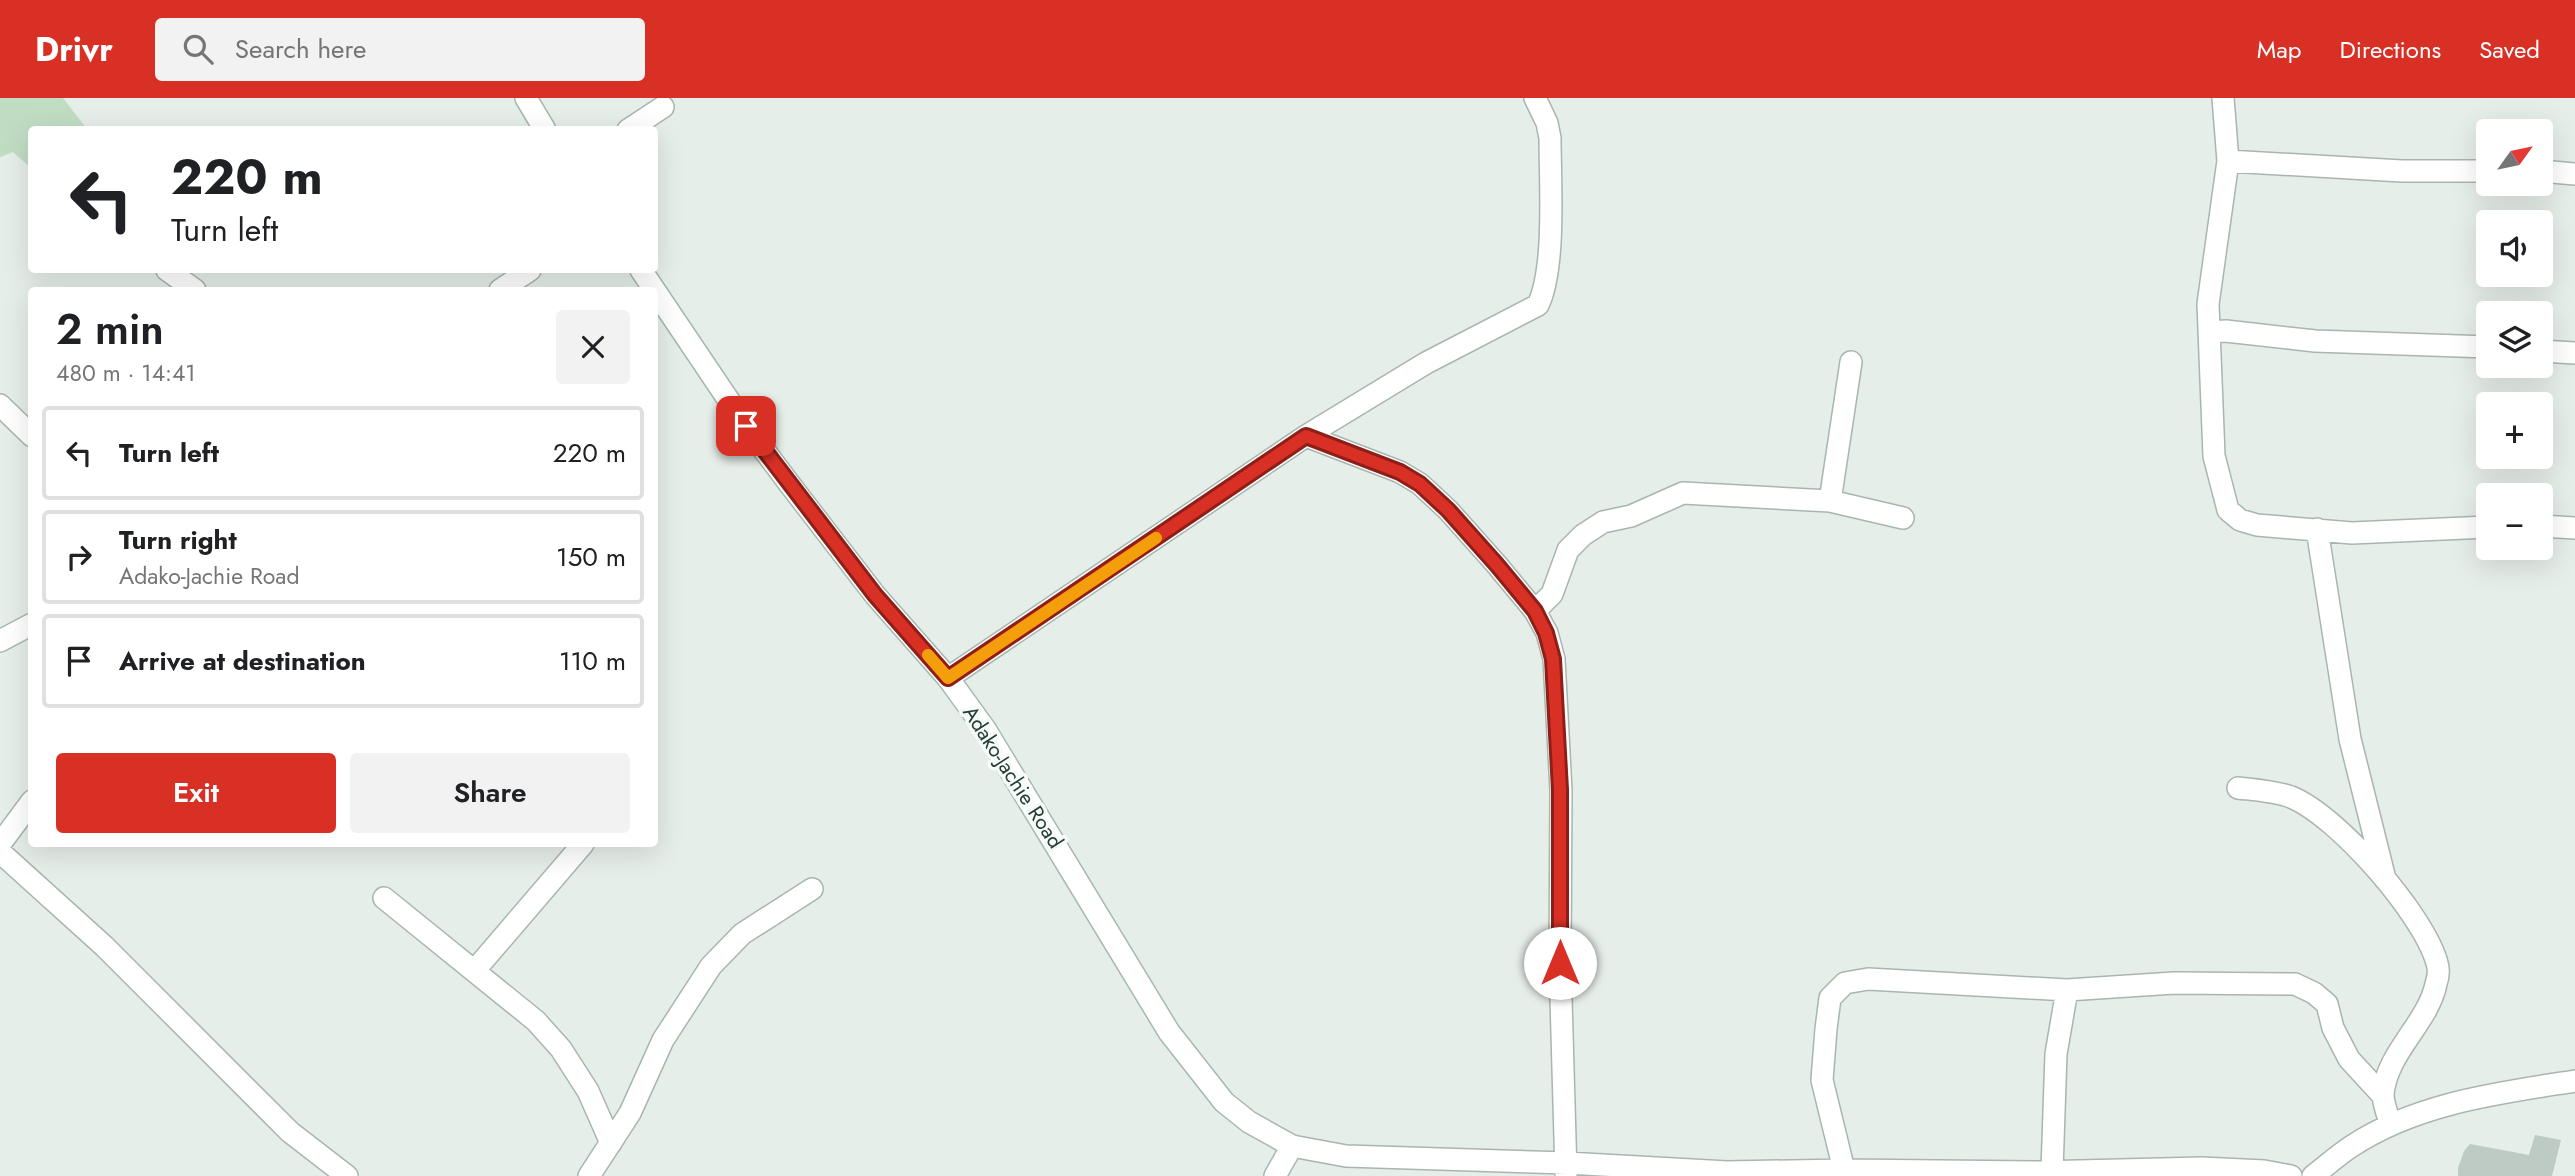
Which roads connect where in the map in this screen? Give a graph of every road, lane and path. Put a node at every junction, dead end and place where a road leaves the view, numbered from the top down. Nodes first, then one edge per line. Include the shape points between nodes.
1 (526, 98) edge
2 (1535, 98) edge
3 (2223, 98) edge
4 (663, 107) dead end
5 (543, 126) edge
6 (634, 126) edge
7 (2228, 161) junction
8 (2476, 171) edge
9 (2553, 172) edge
10 (2575, 174) edge
11 (171, 273) edge
12 (526, 273) edge
13 (191, 287) edge
14 (504, 287) edge
15 (658, 295) edge
16 (2210, 332) junction
17 (2476, 347) edge
18 (2553, 352) edge
19 (2575, 353) edge
20 (1852, 362) dead end
21 (0, 405) edge
22 (28, 432) edge
23 (1306, 436) junction
24 (1830, 501) junction
25 (1903, 517) dead end
26 (2553, 527) edge
27 (2476, 528) edge
28 (2575, 528) edge
29 (2317, 529) junction
30 (1535, 611) junction
31 (28, 626) edge
32 (0, 641) edge
33 (948, 678) junction
34 (2238, 788) dead end
35 (28, 806) edge
36 (0, 844) edge
37 (580, 847) edge
38 (0, 852) edge
39 (2385, 879) junction
40 (812, 889) dead end
41 (384, 898) dead end
42 (475, 970) junction
43 (2067, 990) junction
44 (2575, 1081) edge
45 (2383, 1096) junction
46 (2391, 1125) junction
47 (611, 1143) junction
48 (1292, 1146) junction
49 (1566, 1169) edge
50 (1844, 1170) junction
51 (2043, 1173) edge
52 (1726, 1174) edge
53 (347, 1176) edge
54 (589, 1176) edge
55 (1275, 1176) edge
56 (2291, 1176) edge
57 (2313, 1176) edge

1 - 5 street
2 - 23 street via 1550,138 1549,238 1544,292 1538,305 1426,363
3 - 7 street
4 - 6 street
7 - 8 street
7 - 16 street via 2208,304
9 - 10 street
11 - 13 street
12 - 14 street
15 - 33 street, Adako-Jachie Road via 746,426 827,534
16 - 17 street
16 - 29 street via 2214,456 2228,510 2257,525
18 - 19 street
20 - 24 street
21 - 22 street
23 - 30 street via 1420,484
23 - 33 street
24 - 25 street
24 - 30 street via 1683,493 1631,516 1603,522 1568,550 1552,594
26 - 28 street
27 - 29 street via 2352,533
29 - 39 street via 2350,739
30 - 49 street via 1553,659 1560,790
31 - 32 street
33 - 48 street, Adako-Jachie Road via 985,729 1177,1043 1224,1102
34 - 39 street via 2292,797 2338,830
35 - 36 street
37 - 42 street
38 - 53 street via 124,965 290,1132
39 - 45 street via 2425,934 2438,965 2436,986 2389,1070
40 - 47 street via 742,934 711,966 663,1040
41 - 42 street
42 - 47 street via 536,1021 561,1049 589,1091
43 - 45 street via 2174,983 2295,984 2327,1004 2349,1059
43 - 50 street via 1915,980 1868,979 1844,984 1830,998 1822,1080
43 - 51 street
44 - 46 street via 2448,1104
45 - 46 street
46 - 57 street via 2352,1146
47 - 54 street
48 - 49 street, Adako-Jachie Road via 1346,1156
48 - 55 street
49 - 52 street, Adako-Jachie Road
50 - 51 street, Adako-Jachie Road
50 - 52 street, Adako-Jachie Road
51 - 56 street, Adako-Jachie Road via 2203,1168

